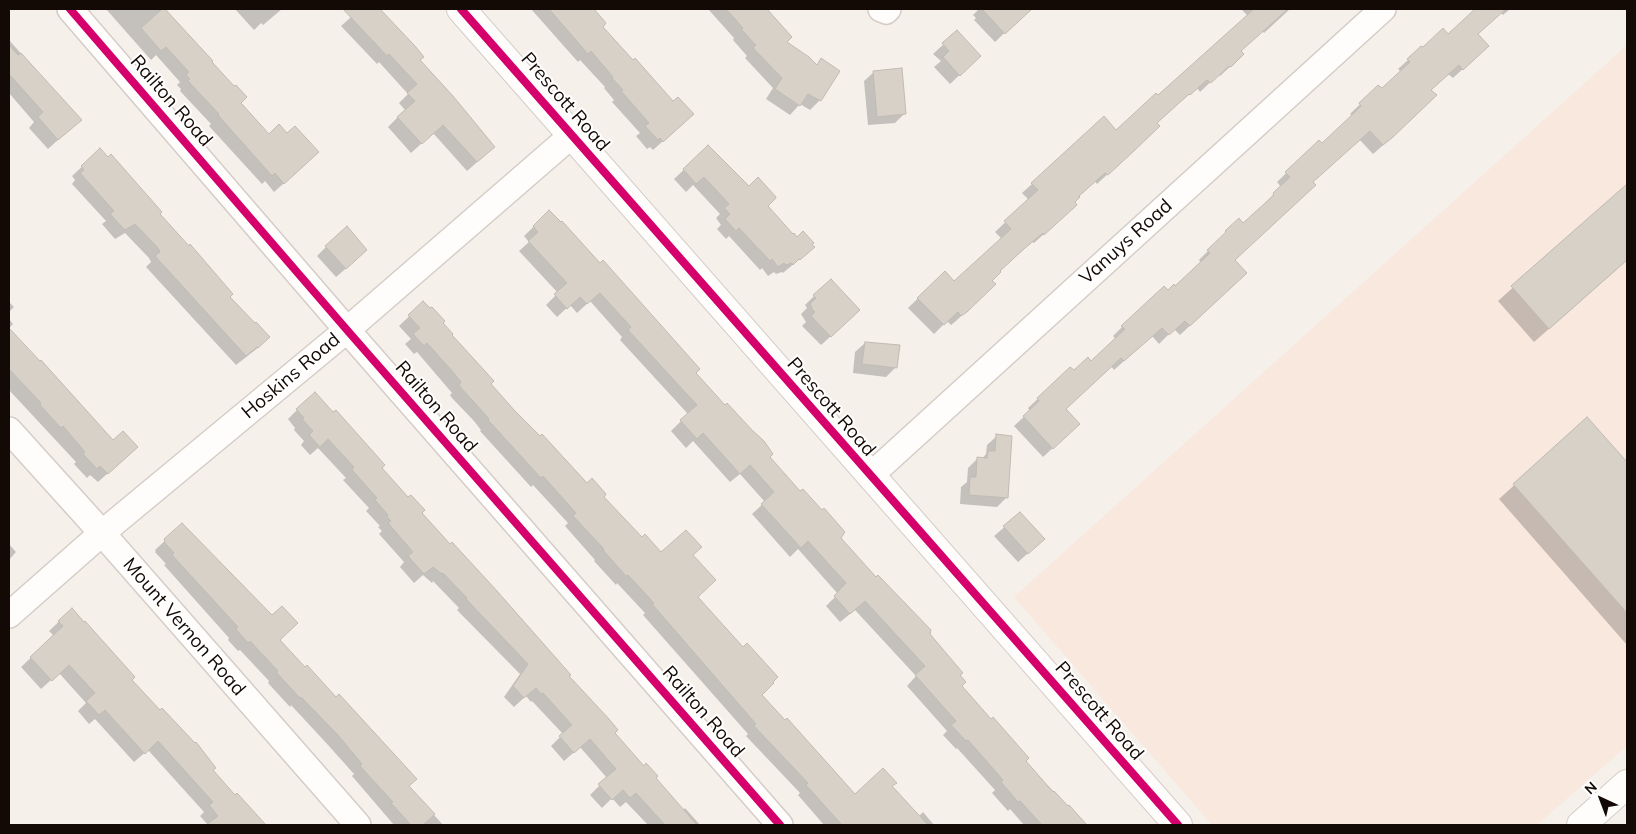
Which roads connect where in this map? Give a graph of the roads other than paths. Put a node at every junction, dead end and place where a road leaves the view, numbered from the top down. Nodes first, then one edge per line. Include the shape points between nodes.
1 (70, 9) edge
2 (461, 9) edge
3 (881, 9) edge
4 (888, 9) edge
5 (1383, 9) edge
6 (572, 135) junction
7 (347, 330) junction
8 (9, 430) edge
9 (870, 476) junction
10 (102, 533) junction
11 (9, 615) edge
12 (1627, 784) edge
13 (358, 825) edge
14 (780, 825) edge
15 (1178, 825) edge
16 (1581, 825) edge

1 - 7 street, Railton Road
2 - 6 main road, Prescott Road
3 - 4 street
5 - 9 street, Vanuys Road
6 - 7 street, Hoskins Road
6 - 9 main road, Prescott Road
7 - 10 street, Hoskins Road
7 - 14 street, Railton Road
8 - 10 street, Mount Vernon Road
9 - 15 main road, Prescott Road
10 - 11 street, Hoskins Road
10 - 13 street, Mount Vernon Road
12 - 16 main road

